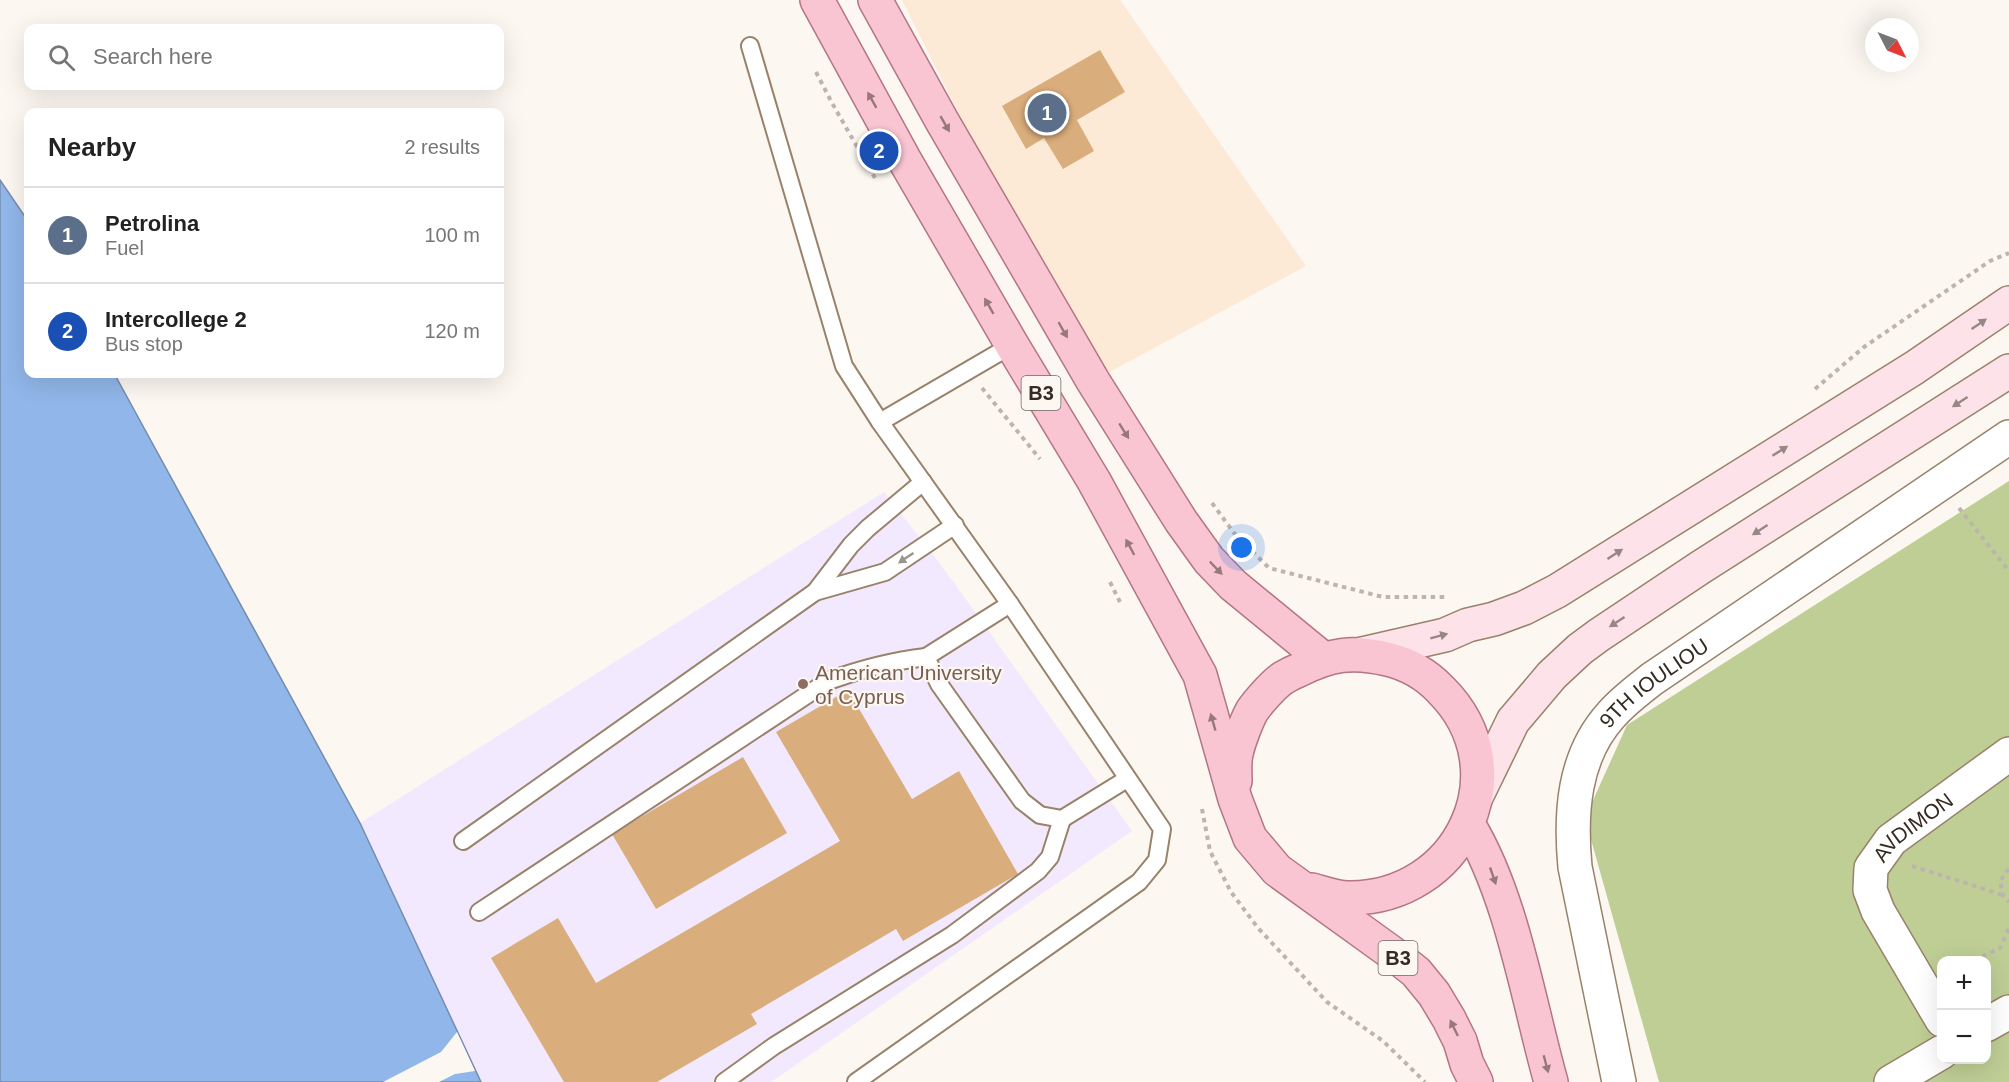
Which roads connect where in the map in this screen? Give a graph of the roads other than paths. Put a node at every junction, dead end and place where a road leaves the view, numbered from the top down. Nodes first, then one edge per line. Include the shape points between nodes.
1 (817, 0) edge
2 (875, 0) edge
3 (750, 46) dead end
4 (2009, 303) edge
5 (1012, 345) junction
6 (2009, 371) edge
7 (880, 422) junction
8 (2009, 437) edge
9 (923, 482) junction
10 (955, 525) junction
11 (814, 592) junction
12 (1010, 604) junction
13 (1362, 654) junction
14 (926, 657) junction
15 (1322, 658) junction
16 (2009, 754) edge
17 (1127, 779) junction
18 (1235, 799) junction
19 (1472, 809) junction
20 (1062, 819) junction
21 (463, 841) dead end
22 (1277, 870) junction
23 (479, 912) dead end
24 (2009, 1012) edge
25 (1937, 1013) edge
26 (1991, 1022) edge
27 (1937, 1054) edge
28 (724, 1082) edge
29 (856, 1082) edge
30 (1476, 1082) edge
31 (1551, 1082) edge
32 (1619, 1082) edge
33 (1891, 1082) edge

5 -> 1 main road, B3
2 -> 15 main road, B3 via 1093,381 1182,521 1209,560 1233,585
3 - 7 lane via 844,366
13 -> 4 main road via 1445,635 1524,608 1557,591 1914,368
5 - 7 lane
18 -> 5 main road, B3 via 1200,675 1094,481
6 -> 19 main road via 1701,567 1580,649 1513,721
7 - 9 lane
8 - 32 street, 9TH IOULIOU via 1652,679 1610,715 1594,738 1579,778 1572,839
9 - 10 lane
9 - 11 lane via 868,528
10 -> 11 lane via 885,572
10 - 12 lane
11 - 21 lane
12 - 14 lane
12 - 17 lane
13 - 15 main road, B3
13 - 19 main road, B3 via 1401,662 1430,679 1453,702 1470,730 1477,762
14 - 20 lane via 939,684 1022,801 1040,815
14 - 23 lane via 870,666 828,681
15 - 18 main road, B3 via 1282,678 1252,712 1235,754
16 - 25 street, AVDIMON via 1891,840 1871,868 1870,890 1878,911
17 - 20 lane
17 - 29 lane via 1162,829 1157,860 1138,882
18 - 22 main road, B3 via 1250,838
19 - 22 main road, B3 via 1448,856 1419,881 1384,895 1346,898 1310,890
19 -> 31 main road via 1505,912
20 - 28 lane via 1050,857 1038,871 952,934
30 -> 22 main road, B3 via 1449,1019 1416,972
24 - 26 street
27 - 33 street

